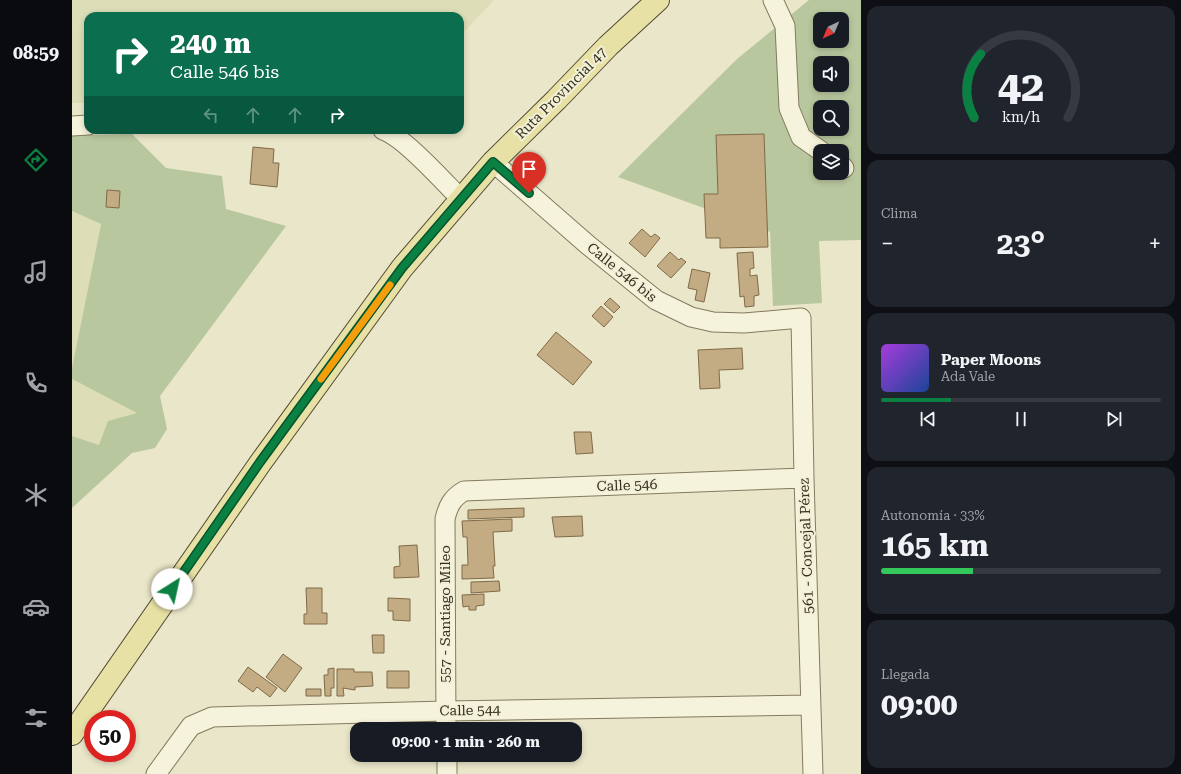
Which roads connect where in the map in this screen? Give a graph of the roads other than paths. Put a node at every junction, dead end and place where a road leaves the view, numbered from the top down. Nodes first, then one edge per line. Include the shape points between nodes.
1 (658, 0) edge
2 (772, 0) edge
3 (84, 125) edge
4 (72, 126) edge
5 (392, 134) edge
6 (813, 145) edge
7 (493, 162) junction
8 (461, 199) junction
9 (801, 318) joint
10 (804, 478) junction
11 (452, 500) joint
12 (810, 704) junction
13 (446, 720) edge
14 (72, 734) edge
15 (447, 762) edge
16 (156, 774) edge
17 (447, 774) edge
18 (813, 774) edge

1 - 7 main road, Ruta Provincial 47 via 608,46
2 - 6 street via 785,26 788,108 801,137
3 - 4 street
5 - 8 street
7 - 8 main road, Ruta Provincial 47
7 - 9 street, Calle 546 bis via 588,246 656,300 691,317 713,322 744,323
8 - 14 main road, Ruta Provincial 47 via 402,268 260,462
9 - 10 street, 561 - Concejal Pérez
10 - 11 street, Calle 546 via 464,491
10 - 12 street, 561 - Concejal Pérez
11 - 13 street, 557 - Santiago Mileo via 446,519
12 - 13 street, Calle 544
12 - 18 street, 561 - Concejal Pérez
13 - 16 street, Calle 544 via 212,717 191,726
15 - 17 street

